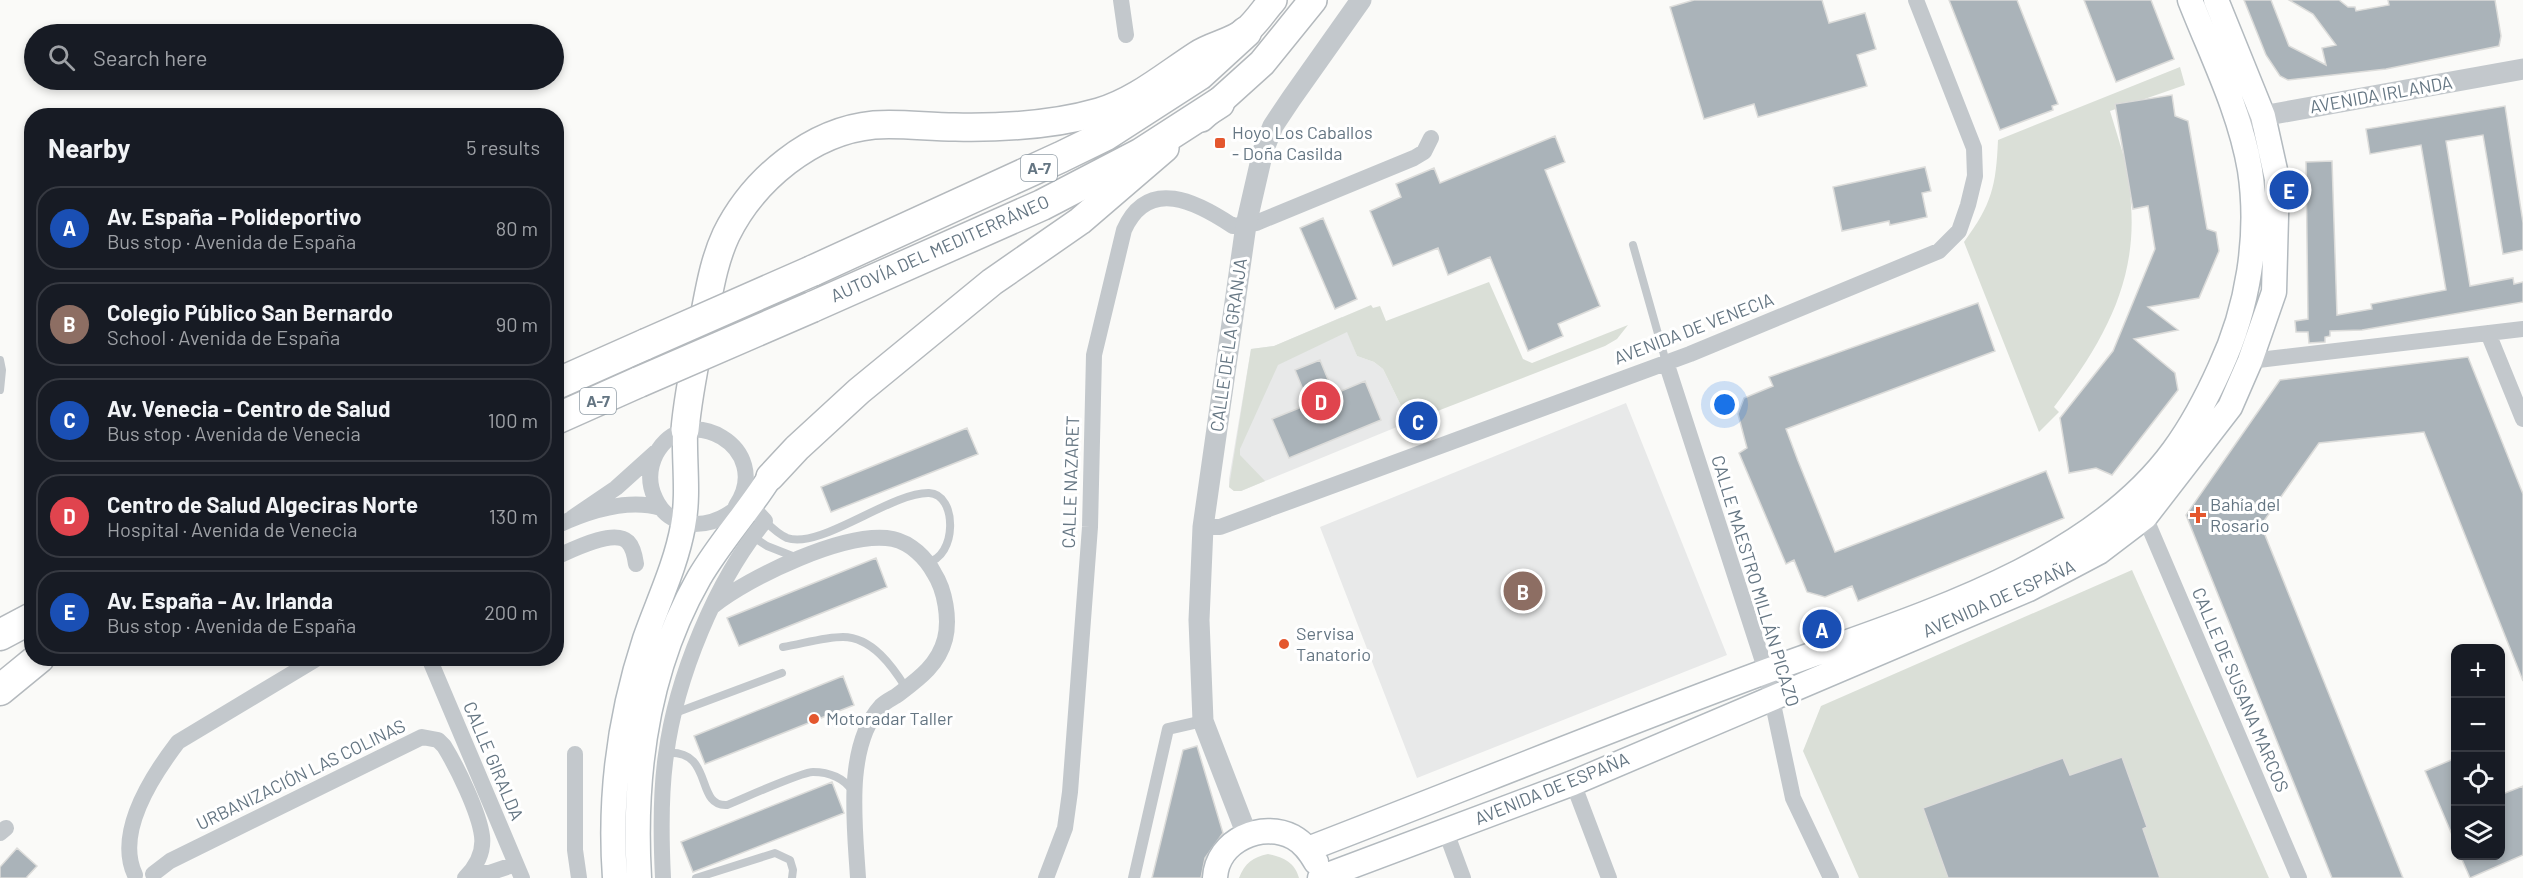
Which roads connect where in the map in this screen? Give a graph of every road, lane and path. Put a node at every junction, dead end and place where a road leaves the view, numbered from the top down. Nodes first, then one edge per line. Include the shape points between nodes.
1 (1121, 0) edge
2 (1273, 0) edge
3 (1313, 0) edge
4 (1361, 0) edge
5 (1916, 0) edge
6 (2190, 0) edge
7 (2216, 0) edge
8 (1246, 32) junction
9 (1126, 35) dead end
10 (2523, 69) edge
11 (1219, 103) junction
12 (2263, 116) junction
13 (2239, 120) junction
14 (1431, 138) dead end
15 (1246, 225) junction
16 (1633, 245) dead end
17 (2523, 329) edge
18 (2488, 333) junction
19 (0, 360) edge
20 (2250, 362) junction
21 (1666, 363) junction
22 (564, 380) edge
23 (0, 390) edge
24 (564, 415) edge
25 (2523, 419) edge
26 (685, 430) junction
27 (659, 449) junction
28 (770, 477) joint
29 (2127, 500) junction
30 (661, 508) junction
31 (747, 516) junction
32 (572, 518) junction
33 (2145, 518) junction
34 (564, 522) edge
35 (684, 523) junction
36 (1203, 527) junction
37 (564, 554) edge
38 (804, 558) junction
39 (927, 562) junction
40 (636, 564) dead end
41 (728, 574) junction
42 (713, 606) junction
43 (684, 610) junction
44 (24, 618) edge
45 (24, 621) edge
46 (0, 624) edge
47 (0, 635) edge
48 (783, 647) dead end
49 (24, 660) edge
50 (29, 666) edge
51 (305, 666) edge
52 (432, 666) edge
53 (1766, 671) junction
54 (0, 672) edge
55 (782, 673) dead end
56 (906, 688) junction
57 (0, 690) edge
58 (1773, 696) junction
59 (675, 713) junction
60 (1203, 721) junction
61 (666, 753) junction
62 (575, 754) dead end
63 (1573, 783) junction
64 (855, 797) junction
65 (1446, 832) junction
66 (1247, 835) junction
67 (1308, 849) junction
68 (519, 871) edge
69 (468, 875) edge
70 (132, 876) edge
71 (157, 876) edge
72 (664, 877) edge
73 (579, 878) edge
74 (615, 878) edge
75 (639, 878) edge
76 (696, 878) edge
77 (792, 878) edge
78 (858, 878) edge
79 (1046, 878) edge
80 (1134, 878) edge
81 (1215, 878) edge
82 (1320, 878) edge
83 (1463, 878) edge
84 (1609, 878) edge
85 (1831, 878) edge
86 (2299, 878) edge

1 - 9 street
2 - 8 highway, AUTOVÍA DEL MEDITERRÁNEO / A-7
3 - 11 highway, AUTOVÍA DEL MEDITERRÁNEO / A-7 via 1262,63
4 - 15 street, CALLE DE LA GRANJA via 1273,126 1263,151
5 - 21 street, AVENIDA DE VENECIA via 1974,148 1975,176 1959,231 1940,251
6 - 13 main road, AVENIDA DE ESPAÑA
7 - 12 main road, AVENIDA DE ESPAÑA
8 - 22 highway, AUTOVÍA DEL MEDITERRÁNEO / A-7, bridge via 1199,75 1106,135
8 - 26 highway via 1200,53 1145,90 1101,111 1054,122 1003,126 871,125 815,143 785,161 742,208 715,264
10 - 12 street, AVENIDA IRLANDA
11 - 24 highway, AUTOVÍA DEL MEDITERRÁNEO / A-7, bridge via 1140,154 1042,205
11 - 28 highway via 1080,221 992,282 859,391
12 - 13 street, AVENIDA IRLANDA
12 - 20 main road, AVENIDA DE ESPAÑA via 2277,179 2274,292
13 - 29 main road, AVENIDA DE ESPAÑA via 2250,173 2253,225 2240,319 2203,405 2172,452
14 - 15 street via 1424,152 1414,158
15 - 36 street, CALLE DE LA GRANJA
15 - 79 street, CALLE NAZARET via 1233,226 1187,202 1164,197 1138,208 1124,231 1094,355 1090,527 1071,792 1065,828
16 - 21 lane
17 - 18 street
18 - 20 street
18 - 25 street
19 - 23 lane
20 - 33 main road, AVENIDA DE ESPAÑA via 2230,407
21 - 36 street, AVENIDA DE VENECIA via 1220,527
21 - 53 street, CALLE MAESTRO MILLÁN PICAZO
26 - 27 street
26 - 31 street via 715,432 739,452 746,475
26 - 35 main road
27 - 30 street via 650,476 651,490
27 - 32 street via 615,488
28 - 31 main road
29 - 33 street
29 - 53 main road, AVENIDA DE ESPAÑA via 2092,529 2029,568 1891,627
30 - 32 street via 635,504
30 - 35 street
31 - 35 street
31 - 38 lane via 784,554
31 - 39 lane via 789,539 804,538 904,499 920,494 939,495 948,508 949,537 941,556
31 - 41 street
31 - 43 main road via 717,548
32 - 34 street
33 - 58 main road, AVENIDA DE ESPAÑA via 2099,552 2029,589
33 - 86 street, CALLE DE SUSANA MARCOS
35 - 74 main road via 630,689 618,745 613,800
36 - 60 street, CALLE DE LA GRANJA via 1199,620
37 - 40 street via 620,537 631,547
38 - 39 street via 838,544 874,538 894,539
38 - 42 street via 745,583
39 - 56 street via 943,593 946,637 929,670
41 - 42 street
41 - 43 street
42 - 59 street via 691,657
43 - 75 main road via 659,674 646,725 638,782
44 - 46 highway
45 - 47 highway
48 - 56 lane via 844,636 868,645 892,666
49 - 54 highway
50 - 57 highway
51 - 70 street via 178,742 162,762 128,839
52 - 68 street, CALLE GIRALDA
53 - 58 street, CALLE MAESTRO MILLÁN PICAZO
53 - 67 main road, AVENIDA DE ESPAÑA
55 - 59 lane
56 - 64 street via 881,706 866,729 858,756
58 - 63 main road, AVENIDA DE ESPAÑA
58 - 85 street, CALLE MAESTRO MILLÁN PICAZO via 1793,798
59 - 61 street
60 - 66 street, CALLE DE LA GRANJA
60 - 80 street via 1168,729
61 - 64 lane via 678,752 694,761 710,798 717,804 727,805 811,771 842,779
61 - 72 street via 662,798
62 - 73 street via 575,850
63 - 65 main road, AVENIDA DE ESPAÑA
63 - 84 street
64 - 78 street
65 - 82 main road, AVENIDA DE ESPAÑA
65 - 83 street
66 - 67 main road via 1263,830 1280,832
66 - 81 main road via 1221,857
67 - 82 main road
68 - 69 street
69 - 71 street, URBANIZACIÓN LAS COLINAS via 482,849 474,811 444,746 438,740 422,737 170,861
70 - 71 street
76 - 77 lane via 775,853 790,860

